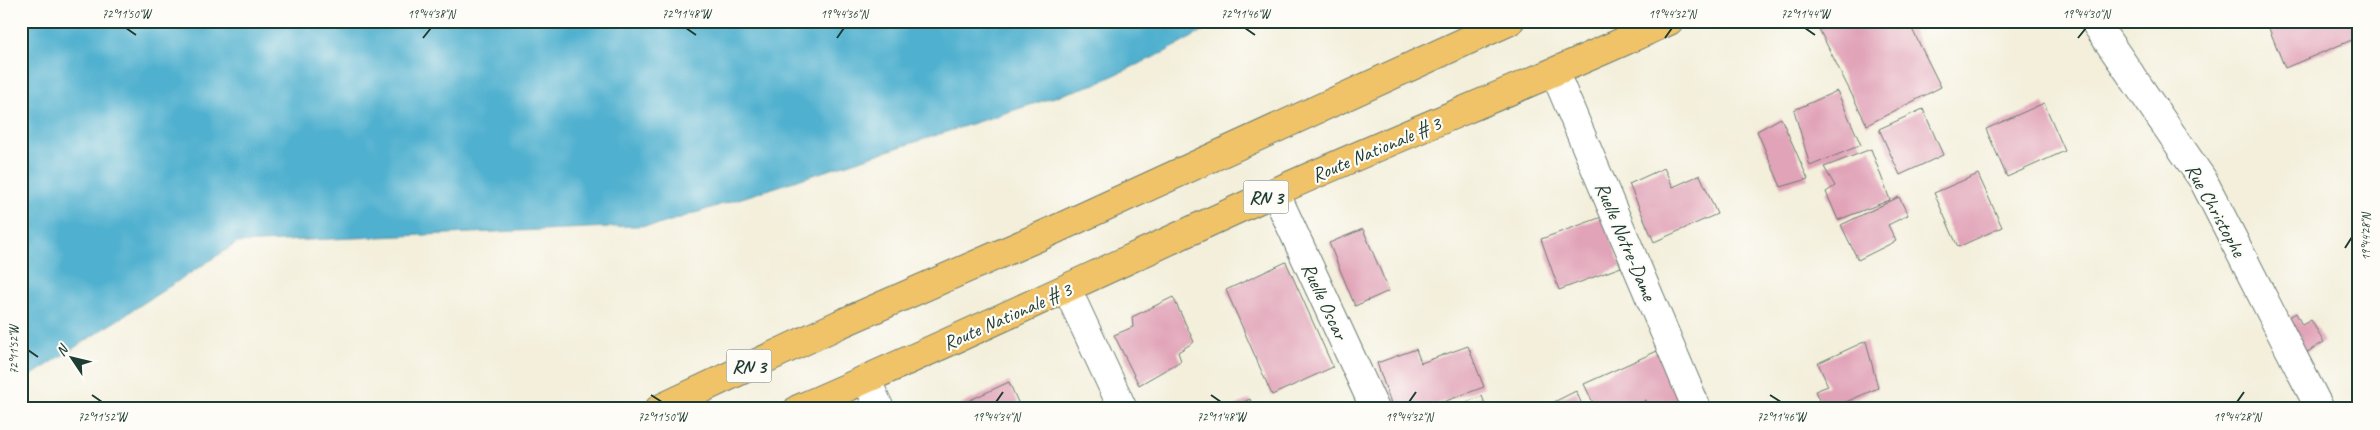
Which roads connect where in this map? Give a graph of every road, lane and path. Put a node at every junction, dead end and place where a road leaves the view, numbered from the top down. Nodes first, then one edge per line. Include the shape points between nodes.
1 (1510, 21) edge
2 (1669, 21) edge
3 (2094, 21) edge
4 (1556, 73) junction
5 (1275, 192) junction
6 (1068, 289) junction
7 (866, 379) junction
8 (659, 409) edge
9 (798, 409) edge
10 (880, 409) edge
11 (1123, 409) edge
12 (1375, 409) edge
13 (1697, 409) edge
14 (2320, 409) edge

1 - 8 main road, RN 3
2 - 4 main road, Route Nationale # 3 / RN 3
3 - 14 street, Rue Christophe via 2203,180
4 - 5 main road, Route Nationale # 3 / RN 3
4 - 13 street, Ruelle Notre-Dame
5 - 6 main road, Route Nationale # 3 / RN 3
5 - 12 street, Ruelle Oscar
6 - 7 main road, Route Nationale # 3 / RN 3
6 - 11 street
7 - 9 main road, RN 3
7 - 10 street

